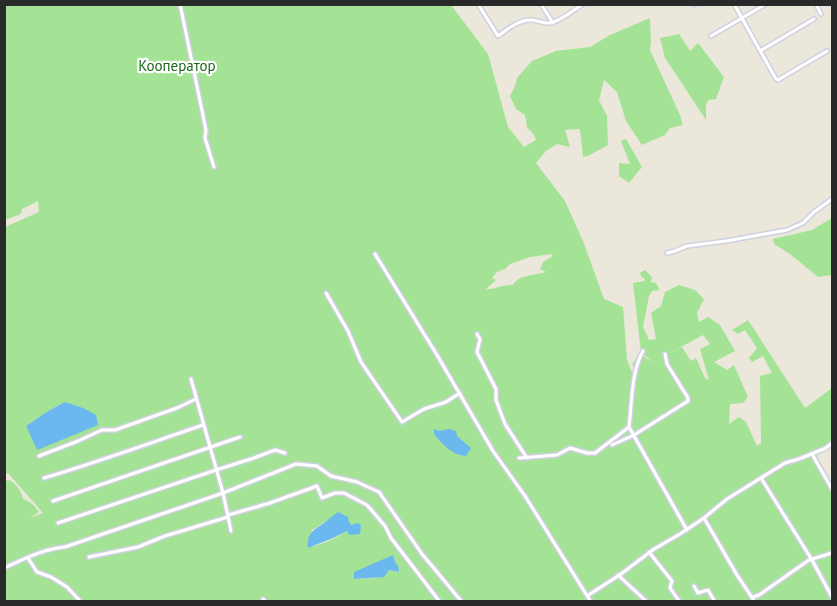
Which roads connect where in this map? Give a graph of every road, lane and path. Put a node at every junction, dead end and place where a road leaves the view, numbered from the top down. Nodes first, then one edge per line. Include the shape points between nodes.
1 (180, 4) edge
2 (478, 4) edge
3 (542, 4) edge
4 (583, 4) edge
5 (734, 4) edge
6 (766, 4) edge
7 (816, 4) edge
8 (575, 7) edge
9 (821, 14) dead end
10 (742, 18) junction
11 (814, 20) dead end
12 (553, 23) junction
13 (711, 36) dead end
14 (760, 51) junction
15 (826, 51) dead end
16 (214, 167) dead end
17 (832, 199) edge
18 (667, 253) dead end
19 (375, 254) dead end
20 (326, 293) dead end
21 (477, 334) dead end
22 (644, 351) dead end
23 (665, 354) dead end
24 (191, 379) dead end
25 (460, 393) junction
26 (196, 399) junction
27 (203, 425) junction
28 (629, 427) junction
29 (633, 435) junction
30 (240, 437) dead end
31 (832, 443) edge
32 (612, 446) dead end
33 (209, 447) junction
34 (285, 453) dead end
35 (812, 454) junction
36 (39, 456) dead end
37 (519, 458) dead end
38 (527, 458) junction
39 (216, 470) junction
40 (44, 478) dead end
41 (761, 478) junction
42 (832, 489) edge
43 (223, 493) junction
44 (53, 501) dead end
45 (228, 516) junction
46 (704, 518) junction
47 (58, 523) dead end
48 (687, 530) junction
49 (231, 531) dead end
50 (649, 552) junction
51 (832, 553) edge
52 (89, 557) dead end
53 (28, 558) junction
54 (812, 560) junction
55 (4, 568) edge
56 (618, 575) junction
57 (694, 586) dead end
58 (587, 596) junction
59 (832, 597) edge
60 (754, 599) edge
61 (81, 602) edge
62 (440, 602) edge
63 (462, 602) edge
64 (591, 602) edge
65 (647, 602) edge
66 (680, 602) edge
67 (715, 602) edge

1 - 16 street
2 - 12 street via 498,36 524,21
3 - 12 street
4 - 8 street
5 - 10 street
6 - 10 street
7 - 9 street
8 - 12 street
10 - 13 street
10 - 14 street
11 - 14 street
14 - 15 street via 778,80
17 - 18 street via 787,230 687,246
19 - 25 street
20 - 25 street via 361,362 402,422
21 - 38 street via 477,352 496,388 505,424
22 - 28 street via 635,371
23 - 29 street via 688,401
24 - 26 street
25 - 58 street via 493,452
26 - 27 street
26 - 36 street
27 - 33 street
27 - 40 street
28 - 29 street
28 - 38 street via 596,453 570,448 557,455
29 - 32 street
29 - 48 street
30 - 33 street
31 - 35 street
33 - 39 street
33 - 44 street
34 - 39 street via 275,450
35 - 41 street via 785,463
35 - 42 street
37 - 38 street
39 - 43 street
39 - 47 street
41 - 46 street
41 - 54 street
43 - 45 street
43 - 53 street
43 - 63 street via 296,464 317,466 331,476 379,492 422,554
45 - 49 street
45 - 52 street via 138,547
45 - 62 street via 317,486 322,498 344,493 367,505
46 - 48 street
46 - 60 street
48 - 50 street
50 - 56 street
50 - 66 street via 672,581 670,588
51 - 54 street
53 - 55 street
53 - 61 street via 37,572 67,586
54 - 59 street
54 - 60 street
56 - 58 street
56 - 65 street
57 - 67 street via 698,593 708,590
58 - 64 street

